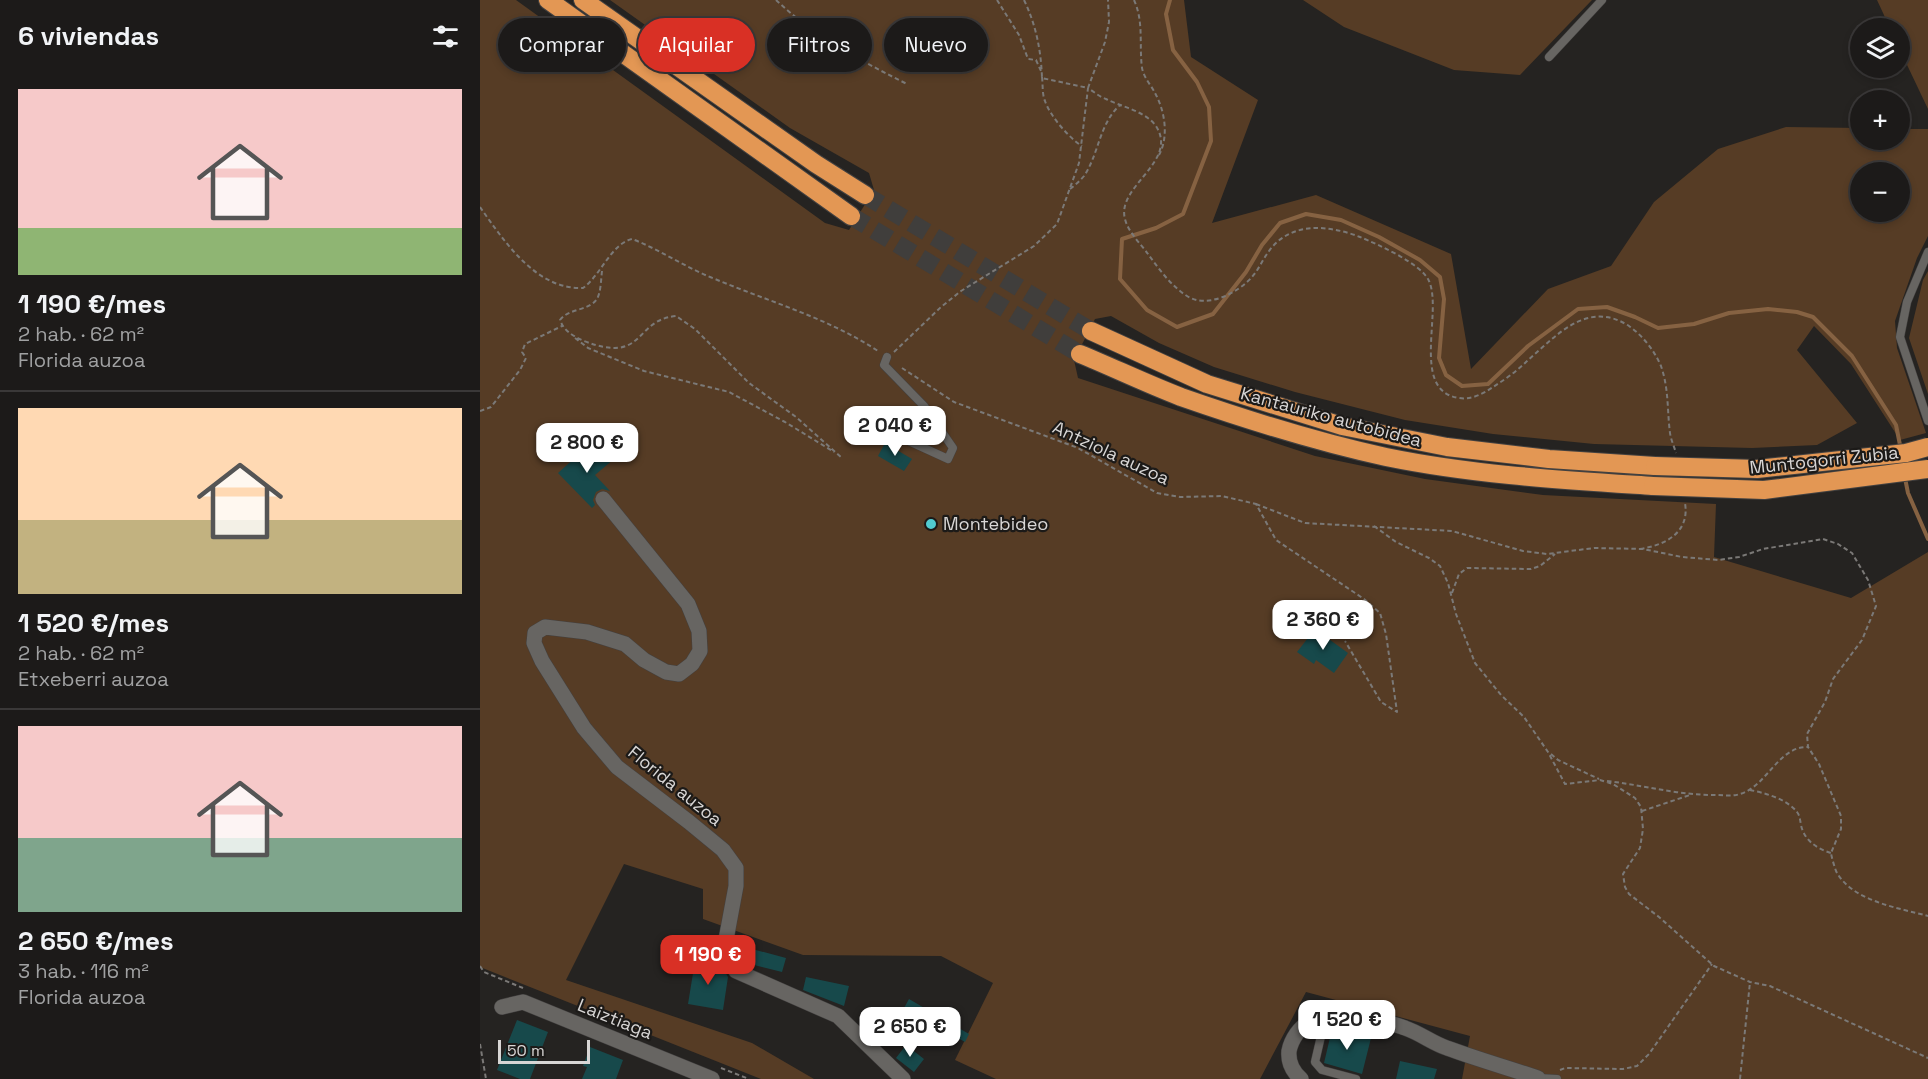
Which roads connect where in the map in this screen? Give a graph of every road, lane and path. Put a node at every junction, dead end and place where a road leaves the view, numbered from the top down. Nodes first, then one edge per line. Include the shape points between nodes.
1 (548, 0) edge
2 (583, 0) edge
3 (776, 0) edge
4 (997, 0) edge
5 (1024, 0) edge
6 (1108, 0) edge
7 (1134, 0) edge
8 (1602, 0) edge
9 (1549, 57) dead end
10 (1042, 78) junction
11 (907, 84) dead end
12 (1088, 88) junction
13 (1119, 105) junction
14 (1082, 147) junction
15 (1158, 157) junction
16 (1069, 190) junction
17 (865, 195) tunnel mouth
18 (480, 207) edge
19 (851, 216) tunnel mouth
20 (1928, 252) edge
21 (602, 268) junction
22 (562, 326) junction
23 (1091, 331) tunnel mouth
24 (573, 336) junction
25 (1080, 354) tunnel mouth
26 (887, 357) junction
27 (480, 411) edge
28 (1928, 422) edge
29 (889, 432) dead end
30 (1928, 447) edge
31 (1678, 462) dead end
32 (1655, 466) joint
33 (1928, 470) edge
34 (1653, 486) joint
35 (1684, 497) dead end
36 (603, 499) dead end
37 (1256, 504) junction
38 (1374, 526) junction
39 (1642, 549) junction
40 (1556, 553) junction
41 (1452, 596) junction
42 (1345, 641) dead end
43 (1808, 747) junction
44 (1548, 752) junction
45 (1600, 780) junction
46 (1750, 790) junction
47 (1695, 794) junction
48 (1642, 811) junction
49 (1831, 853) junction
50 (1928, 916) edge
51 (1712, 964) junction
52 (480, 966) edge
53 (481, 971) edge
54 (1750, 982) junction
55 (502, 1007) dead end
56 (1325, 1019) junction
57 (480, 1044) edge
58 (1928, 1058) edge
59 (1548, 1078) edge
60 (486, 1079) edge
61 (712, 1079) edge
62 (903, 1079) edge
63 (1301, 1079) edge
64 (1356, 1079) edge
65 (1740, 1079) edge

1 - 19 highway
2 - 17 highway via 816,165
3 - 11 path via 816,33
4 - 10 path via 1029,60 1036,60
5 - 10 path via 1035,25
6 - 12 path via 1105,42
7 - 15 path via 1139,15 1143,72 1160,102 1165,129
8 - 9 lane
10 - 12 path
10 - 14 path via 1047,107 1070,138
12 - 13 path
12 - 14 path
13 - 15 path via 1148,118 1156,127 1162,141
13 - 16 path via 1102,132 1088,169
14 - 16 path
15 - 31 path via 1127,203 1125,220 1157,266 1189,298 1214,301 1232,292 1251,278 1270,248 1283,237 1307,228 1329,228 1356,236 1388,250 1418,269 1430,282 1434,378 1444,392 1459,399 1476,396 1499,383 1553,337 1585,318 1613,318 1641,336 1660,364
16 - 26 path via 1057,224 1034,246 961,291
18 - 21 path, Antziola auzoa via 517,256 552,281 583,288
20 - 28 lane via 1907,302 1900,337
21 - 22 path via 598,298 592,305 565,314 560,320
21 - 26 path, Antziola auzoa via 618,247 632,239 714,279 847,332
22 - 24 path
22 - 27 path via 525,344 522,352 526,358 520,370 491,407
23 - 32 highway, Kantauriko autobidea via 1206,384 1342,426 1447,447
24 - 24 path via 602,348 628,347 665,317 676,316 695,329 749,383 841,457 729,392 644,372 588,348
25 - 34 highway, Kantauriko autobidea via 1179,396 1273,427 1385,456 1459,470
26 - 29 lane via 884,365 924,406 953,448 948,459
26 - 37 path, Antziola auzoa via 954,402 1078,448 1157,493 1222,496
30 - 32 highway, Muntogorri Zubia, bridge via 1906,453 1757,469
33 - 34 highway, Muntogorri Zubia, bridge via 1764,490
35 - 39 path via 1686,517 1677,531 1664,544
36 - 62 street, Florida auzoa via 688,604 699,631 700,651 679,674 666,672 625,644 587,632 545,627 536,633 534,643 542,661 584,728 617,767 723,850 736,868 725,945 736,971 838,1016
37 - 38 path, Antziola auzoa via 1305,523
37 - 42 path via 1276,540 1380,613 1397,712 1381,702
38 - 40 path, Antziola auzoa via 1452,531 1523,551
38 - 41 path via 1440,566
39 - 40 path via 1593,548
39 - 43 path via 1718,560 1823,539 1852,553 1868,580 1876,606 1862,640 1833,679 1807,734
40 - 41 path via 1531,569 1467,568 1459,574
41 - 44 path via 1475,663 1524,717
43 - 46 path via 1789,753
43 - 49 path via 1820,764 1841,816 1841,829
44 - 45 path
44 - 45 path via 1565,784
45 - 47 path
45 - 48 path via 1635,798
46 - 47 path via 1737,795
46 - 49 path via 1792,807 1809,841
47 - 48 path
48 - 51 path via 1640,848 1623,874 1624,887
49 - 50 path via 1837,873 1862,897
51 - 54 path
51 - 59 path via 1637,1066 1623,1070 1565,1068
52 - 53 path
54 - 58 path via 1770,986
54 - 65 path
55 - 61 street, Laiztiaga via 523,1002
56 - 59 street via 1376,1020 1404,1027 1444,1047
56 - 63 street via 1309,1023 1296,1035 1289,1050 1290,1063
56 - 64 lane via 1315,1062 1322,1070
57 - 60 path

